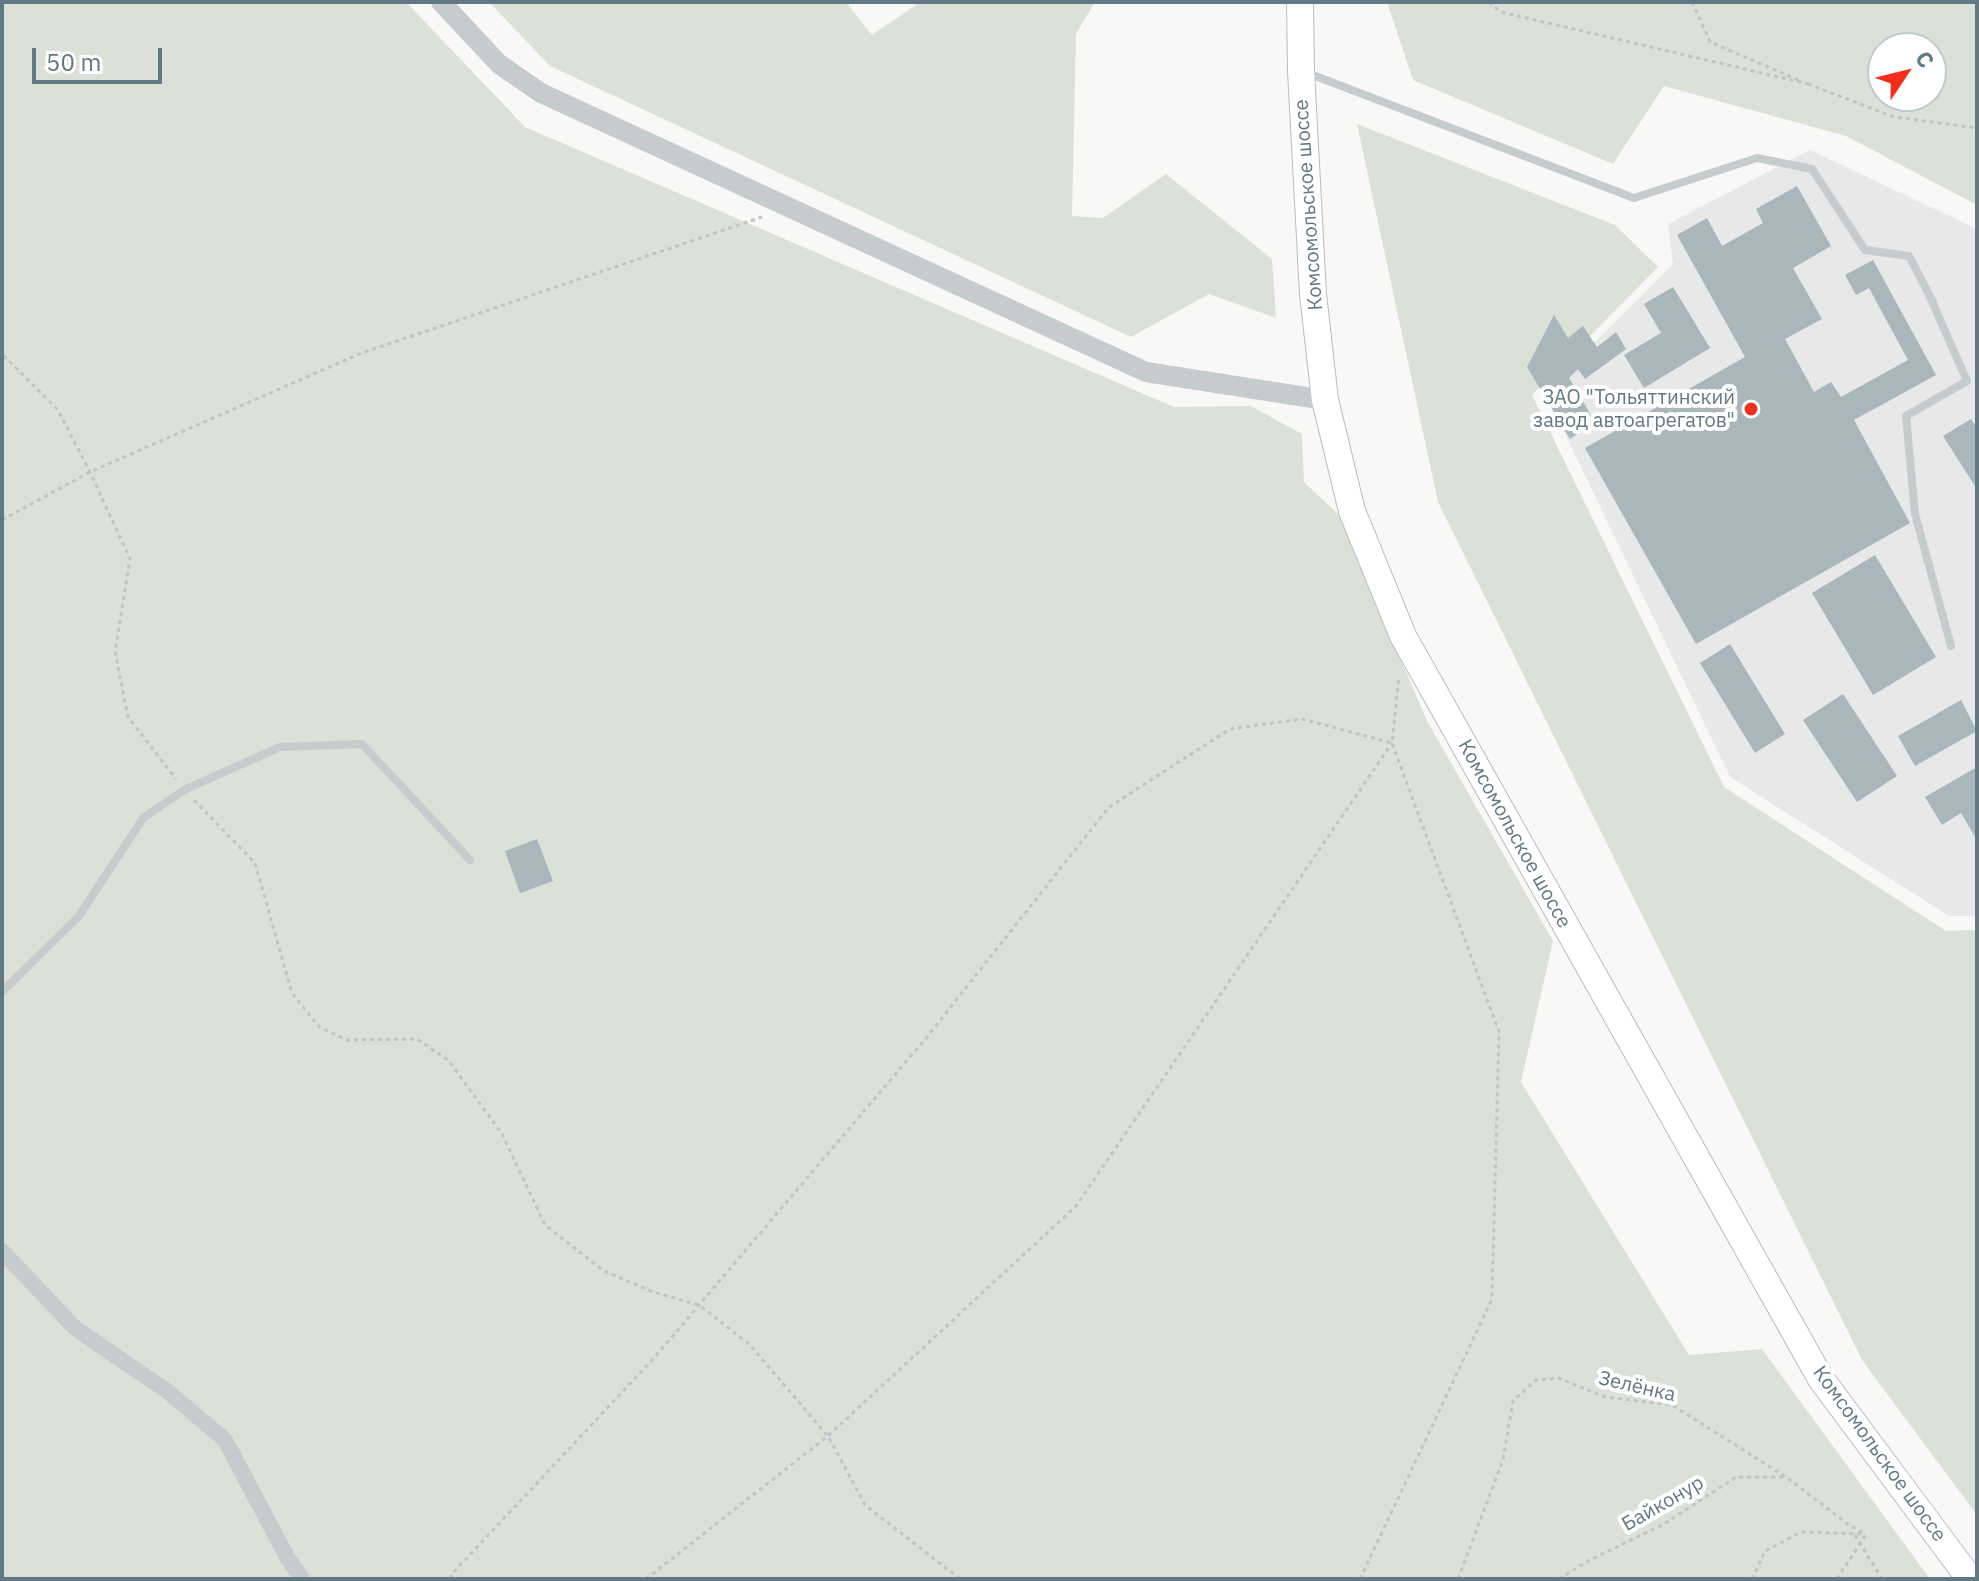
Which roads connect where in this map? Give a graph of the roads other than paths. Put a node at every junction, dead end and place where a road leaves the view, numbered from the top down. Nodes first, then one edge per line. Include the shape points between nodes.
1 (441, 2) edge
2 (1300, 2) edge
3 (1301, 71) junction
4 (1928, 293) junction
5 (1933, 302) dead end
6 (1325, 400) junction
7 (1951, 646) dead end
8 (470, 860) dead end
9 (2, 992) edge
10 (2, 1251) edge
11 (302, 1579) edge
12 (1970, 1579) edge

1 - 6 street via 499,64 541,93 1146,372
2 - 3 main road, Комсомольское шоссе
3 - 4 lane via 1634,198 1757,158 1812,169 1865,250 1909,256
3 - 6 main road, Комсомольское шоссе via 1313,294
4 - 5 lane
4 - 7 lane via 1967,381 1906,416 1915,514
6 - 12 main road, Комсомольское шоссе via 1352,511 1403,636 1821,1379
8 - 9 lane via 362,744 280,747 184,790 143,818 79,916
10 - 11 street via 76,1329 166,1390 225,1440

